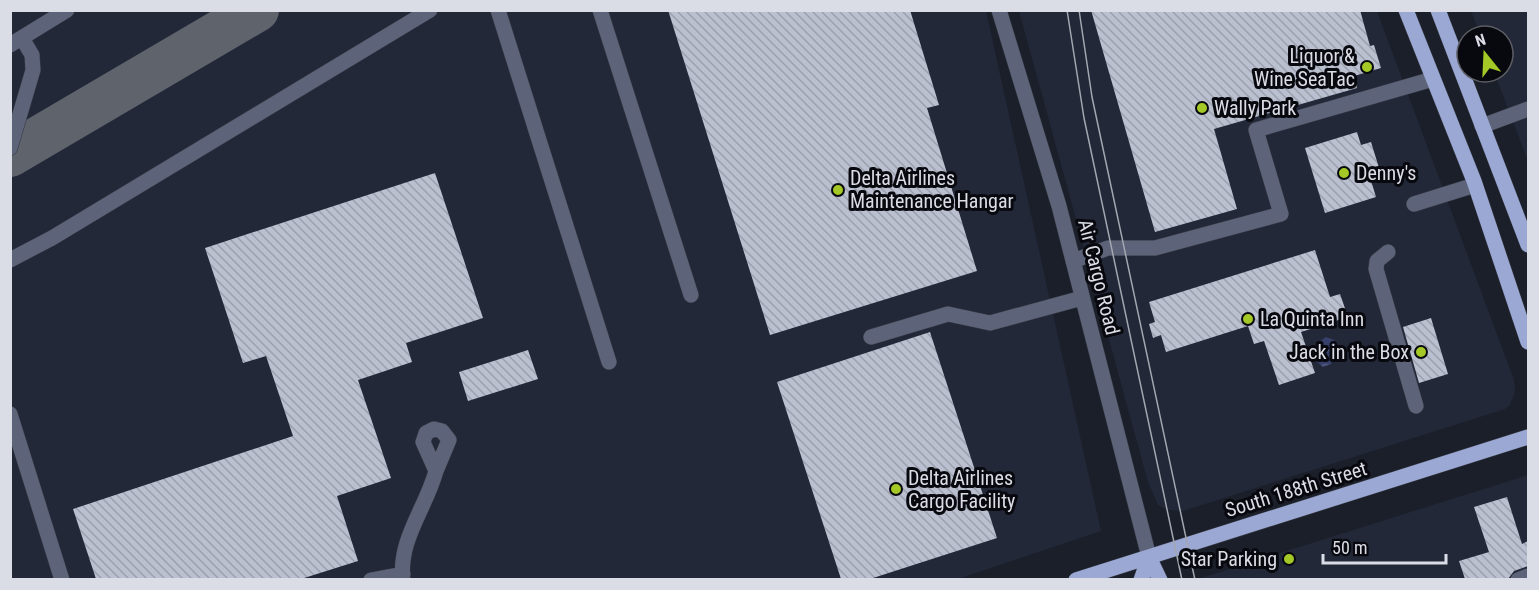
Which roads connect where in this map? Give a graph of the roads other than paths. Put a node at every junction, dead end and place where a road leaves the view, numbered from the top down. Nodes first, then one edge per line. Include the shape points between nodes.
1 (67, 10) edge
2 (430, 10) edge
3 (498, 10) edge
4 (600, 10) edge
5 (999, 10) edge
6 (1406, 10) edge
7 (1438, 10) edge
8 (16, 41) edge
9 (1433, 78) junction
10 (1528, 110) edge
11 (1482, 126) junction
12 (10, 148) edge
13 (1475, 185) junction
14 (1414, 204) dead end
15 (1528, 245) edge
16 (1388, 252) dead end
17 (10, 260) edge
18 (1073, 261) junction
19 (691, 295) dead end
20 (1082, 298) junction
21 (871, 337) dead end
22 (1528, 342) edge
23 (609, 362) dead end
24 (1416, 406) dead end
25 (10, 414) edge
26 (1528, 437) edge
27 (436, 471) dead end
28 (1149, 557) junction
29 (1528, 576) edge
30 (403, 577) edge
31 (63, 579) edge
32 (371, 579) edge
33 (1076, 579) edge
34 (1141, 579) edge
35 (1160, 579) edge
36 (1518, 579) edge

1 - 8 street
2 - 17 street
3 - 23 street
4 - 19 street
5 - 18 street, Air Cargo Road via 1052,178
6 - 9 main road
7 - 11 main road
8 - 12 street via 32,55 33,70
9 - 13 main road
9 - 18 street via 1256,130 1281,214 1155,248 1108,248
10 - 11 street
11 - 15 main road
13 - 14 street
13 - 22 main road
16 - 24 street via 1377,261 1376,269
18 - 20 street, Air Cargo Road
20 - 21 street via 990,323 948,314
20 - 28 street, Air Cargo Road
25 - 31 street
26 - 28 main road, South 188th Street
27 - 30 street via 427,500 408,537
28 - 33 main road, South 188th Street
28 - 34 main road
28 - 35 main road
29 - 36 street
30 - 32 street

